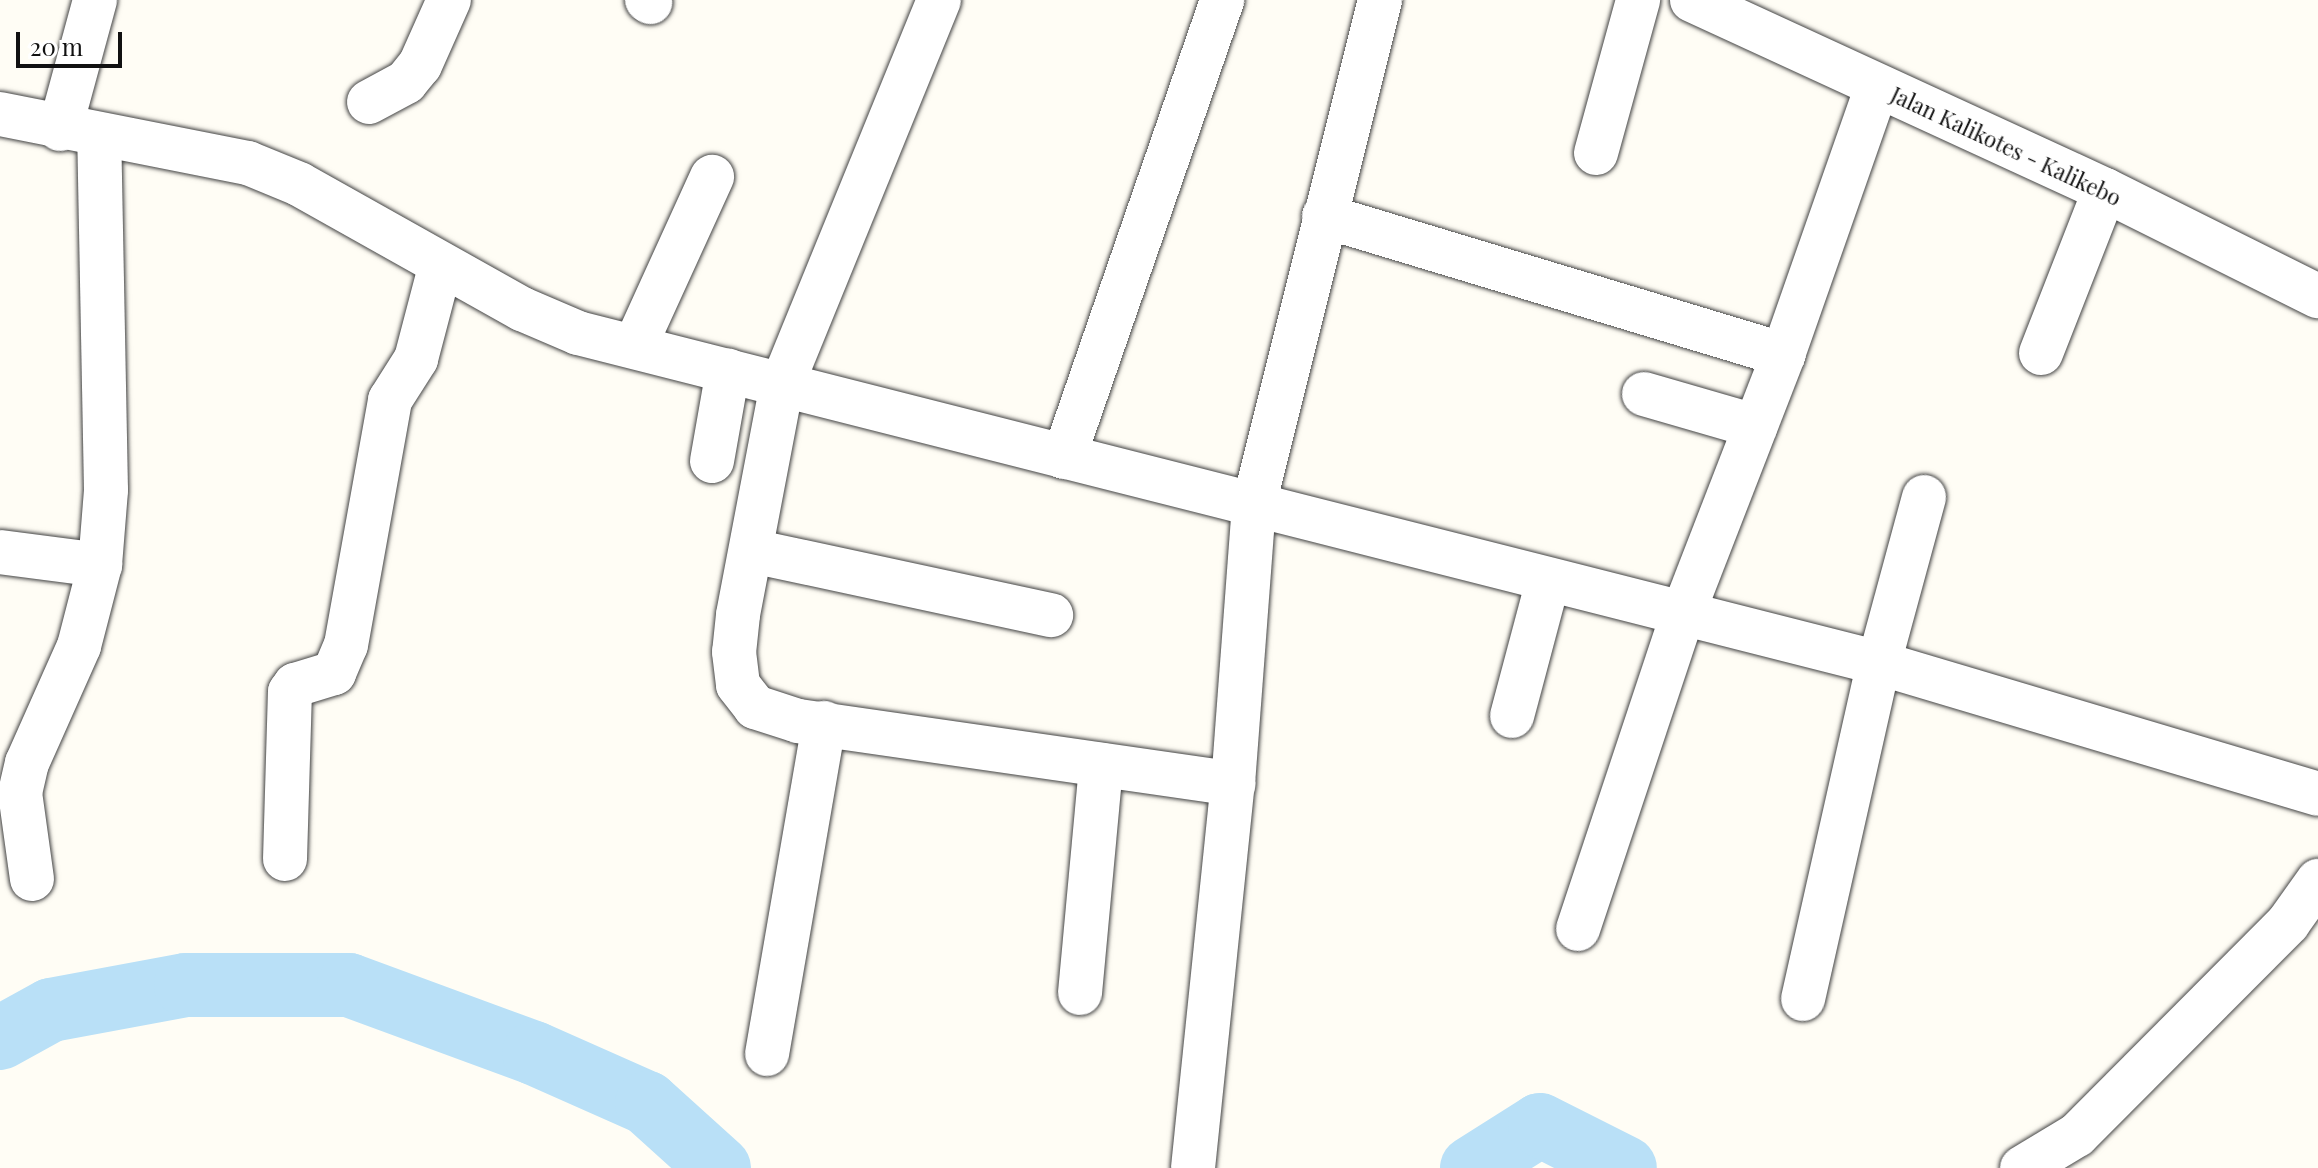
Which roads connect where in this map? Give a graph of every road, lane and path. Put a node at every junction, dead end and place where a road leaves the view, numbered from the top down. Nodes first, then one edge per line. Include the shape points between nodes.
1 (95, 0) edge
2 (449, 0) edge
3 (939, 0) edge
4 (1222, 0) edge
5 (1380, 0) edge
6 (1638, 0) edge
7 (1692, 0) edge
8 (1877, 87) junction
9 (369, 102) dead end
10 (0, 114) edge
11 (80, 133) junction
12 (1596, 153) dead end
13 (712, 177) dead end
14 (2105, 190) junction
15 (1324, 216) junction
16 (441, 264) junction
17 (2318, 296) edge
18 (635, 346) junction
19 (2041, 353) dead end
20 (1783, 355) junction
21 (728, 370) junction
22 (782, 384) junction
23 (1644, 394) dead end
24 (1755, 426) junction
25 (1064, 457) junction
26 (712, 461) dead end
27 (1924, 497) dead end
28 (1254, 504) junction
29 (752, 551) junction
30 (0, 552) edge
31 (100, 565) junction
32 (1548, 581) junction
33 (1051, 615) dead end
34 (1682, 616) junction
35 (1879, 663) junction
36 (1512, 716) dead end
37 (824, 723) junction
38 (1101, 765) junction
39 (1233, 784) junction
40 (2318, 794) edge
41 (285, 859) dead end
42 (32, 879) dead end
43 (2318, 881) edge
44 (1578, 929) dead end
45 (1080, 993) dead end
46 (1803, 999) dead end
47 (767, 1054) dead end
48 (1193, 1168) edge
49 (2022, 1168) edge

1 - 11 street
2 - 9 street via 420,65 406,82
3 - 22 street
4 - 25 street
5 - 15 street
6 - 12 street
7 - 8 street, Jalan Kalikotes - Kalikebo
8 - 14 street, Jalan Kalikotes - Kalikebo
8 - 20 street
10 - 11 street
11 - 16 street via 248,163 299,184
11 - 31 street via 106,490
13 - 18 street
14 - 17 street, Jalan Kalikotes - Kalikebo
14 - 19 street
15 - 20 street
15 - 28 street
16 - 18 street via 547,322
16 - 41 street via 416,359 390,400 346,645 334,673 295,685 290,692
18 - 21 street
20 - 24 street
21 - 22 street
21 - 26 street
22 - 25 street
22 - 29 street
23 - 24 street
24 - 34 street
25 - 28 street
27 - 35 street
28 - 32 street
28 - 39 street
29 - 33 street
29 - 37 street via 735,640 738,685 755,707
30 - 31 street
31 - 42 street via 79,646 27,763 20,793
32 - 34 street
32 - 36 street
34 - 35 street
34 - 44 street
35 - 40 street
35 - 46 street
37 - 38 street
37 - 47 street
38 - 39 street
38 - 45 street
39 - 48 street
43 - 49 street via 2288,923 2077,1135

